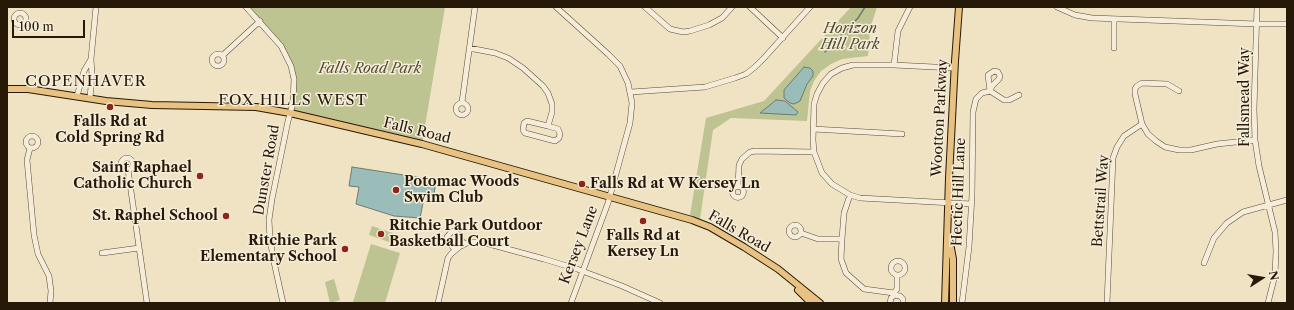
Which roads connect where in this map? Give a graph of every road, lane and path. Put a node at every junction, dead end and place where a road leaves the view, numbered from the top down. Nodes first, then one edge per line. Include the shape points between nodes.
1 (96, 7) edge
2 (246, 7) edge
3 (475, 7) edge
4 (556, 7) edge
5 (645, 7) edge
6 (732, 7) edge
7 (750, 7) edge
8 (810, 7) edge
9 (910, 7) edge
10 (959, 7) edge
11 (1057, 7) edge
12 (1257, 7) edge
13 (1114, 19) junction
14 (260, 22) junction
15 (1257, 24) junction
16 (1287, 24) edge
17 (783, 38) junction
18 (469, 48) junction
19 (1114, 48) dead end
20 (223, 55) dead end
21 (91, 59) junction
22 (894, 65) junction
23 (954, 68) junction
24 (7, 89) edge
25 (1179, 91) dead end
26 (631, 92) junction
27 (1019, 95) dead end
28 (77, 96) junction
29 (90, 98) junction
30 (462, 102) dead end
31 (290, 113) junction
32 (1142, 124) junction
33 (548, 126) junction
34 (813, 129) junction
35 (902, 134) dead end
36 (1255, 140) junction
37 (30, 148) dead end
38 (814, 152) junction
39 (128, 170) dead end
40 (738, 187) dead end
41 (850, 195) junction
42 (609, 196) junction
43 (1287, 200) edge
44 (948, 203) junction
45 (970, 204) junction
46 (1269, 205) junction
47 (948, 231) junction
48 (801, 233) dead end
49 (842, 239) junction
50 (464, 244) junction
51 (139, 248) junction
52 (455, 250) junction
53 (102, 253) dead end
54 (1204, 263) dead end
55 (778, 269) junction
56 (582, 271) junction
57 (897, 275) dead end
58 (945, 292) junction
59 (894, 294) junction
60 (50, 303) edge
61 (147, 303) edge
62 (283, 303) edge
63 (438, 303) edge
64 (571, 303) edge
65 (660, 303) edge
66 (811, 303) edge
67 (820, 303) edge
68 (890, 303) edge
69 (903, 303) edge
70 (942, 303) edge
71 (945, 303) edge
72 (953, 303) edge
73 (962, 303) edge
74 (1107, 303) edge
75 (1268, 303) edge

1 - 21 street
2 - 14 street, Dunster Road
3 - 18 street
4 - 26 street, Kersey Lane via 614,60 625,74
5 - 6 street via 670,29 683,32 716,22
7 - 17 street
8 - 17 street
9 - 22 street via 898,31
10 - 23 main road, Wootton Parkway
11 - 13 street via 1075,15
12 - 15 street, Fallsmead Way
13 - 15 street
13 - 19 street
14 - 20 street
14 - 31 street, Dunster Road via 281,46 291,66 295,85
15 - 16 street
15 - 36 street, Fallsmead Way
17 - 26 street via 755,67 735,78 694,89
18 - 30 street
18 - 33 street via 508,58 543,86 552,104
21 - 28 street via 84,71
21 - 29 street
22 - 23 street
22 - 34 street via 853,65 831,74 822,83 817,94
23 - 44 main road, Wootton Parkway
24 - 28 main road, Falls Road via 28,89
25 - 32 street via 1166,84 1142,83 1137,86 1135,94
26 - 42 street, Kersey Lane via 630,123
27 - 45 street, Hectic Hill Lane via 1004,100 990,91 982,93 976,99 973,112
28 - 29 main road, Falls Road
29 - 31 main road, Falls Road via 152,105 250,107
31 - 42 main road, Falls Road via 422,144
31 - 62 street, Dunster Road via 269,220 270,239
32 - 36 street via 1156,142 1179,150
32 - 74 street, Bettstrail Way via 1124,136 1114,158
33 - 33 street via 558,129 560,136 557,140 525,134 522,128 524,123 529,121
34 - 35 street
34 - 38 street
36 - 46 street, Fallsmead Way
37 - 60 street via 27,160 34,235 38,254 49,276
38 - 40 street via 750,152 739,165
38 - 41 street via 822,173 832,184
39 - 51 street
41 - 44 street via 869,199
41 - 49 street via 844,213
42 - 55 main road, Falls Road via 710,227
42 - 56 street, Kersey Lane
43 - 46 street
44 - 45 street
44 - 47 main road, Wootton Parkway
45 - 73 street, Hectic Hill Lane via 970,247
46 - 54 street via 1243,212 1226,223 1214,238
46 - 75 street, Fallsmead Way via 1276,251 1275,275
47 - 58 main road, Wootton Parkway
47 - 72 main road, Wootton Parkway via 953,259
48 - 49 street via 818,239
49 - 59 street via 842,264 849,277 868,291
50 - 52 street
50 - 52 street via 457,232 452,231 447,240
50 - 56 street via 489,244
51 - 53 street
51 - 61 street
52 - 63 street via 447,263
55 - 66 main road, Falls Road
55 - 67 main road, Falls Road
56 - 64 street, Kersey Lane
56 - 65 street
57 - 59 street via 897,289
58 - 70 main road
58 - 71 main road, Wootton Parkway
59 - 68 street
59 - 69 street via 902,298

